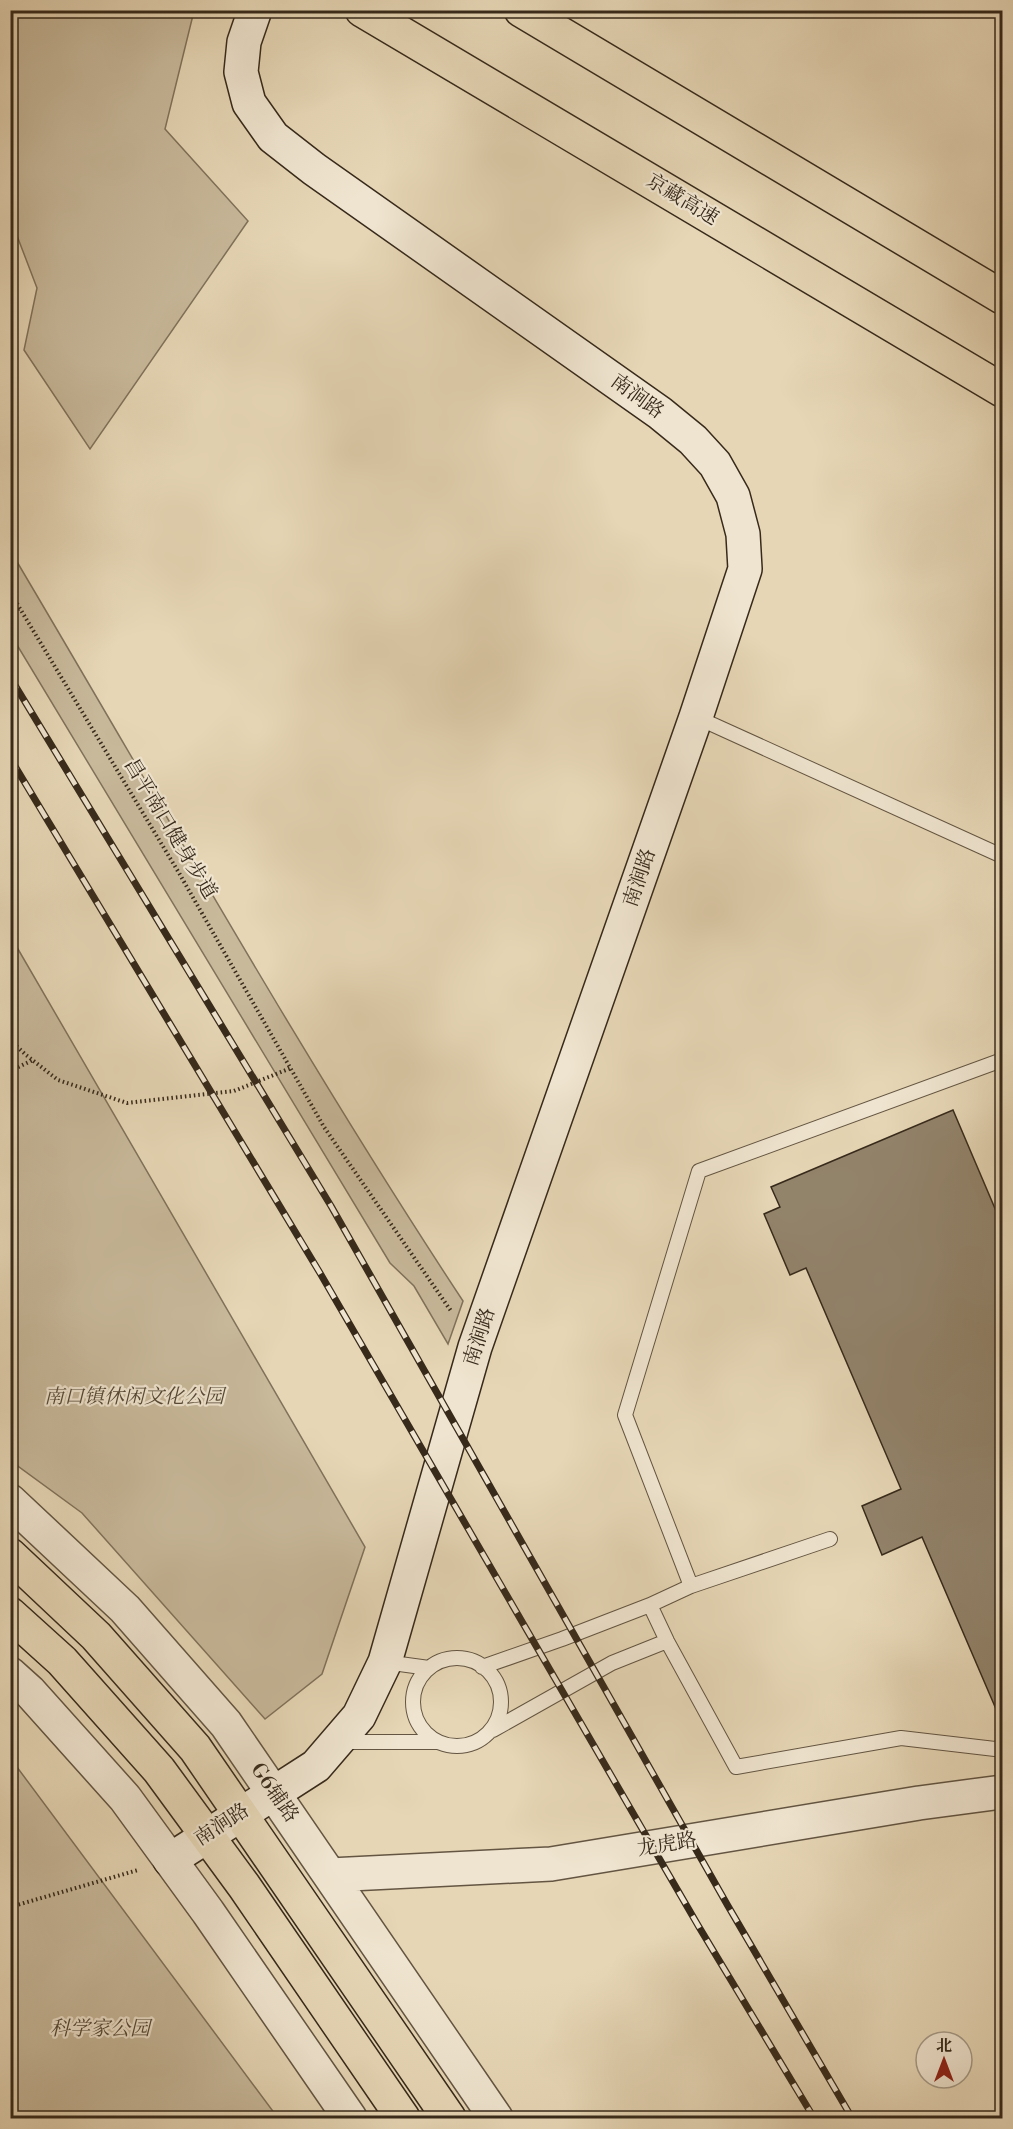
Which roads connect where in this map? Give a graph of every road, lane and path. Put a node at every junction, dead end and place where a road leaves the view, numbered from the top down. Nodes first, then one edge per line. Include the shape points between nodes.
1 (255, 10) edge
2 (362, 10) edge
3 (521, 10) edge
4 (1002, 297) edge
5 (1002, 390) edge
6 (10, 592) edge
7 (20, 608) junction
8 (10, 614) edge
9 (696, 717) junction
10 (1002, 856) edge
11 (10, 1040) edge
12 (33, 1060) junction
13 (1002, 1060) edge
14 (291, 1068) junction
15 (10, 1071) edge
16 (475, 1347) junction
17 (10, 1501) edge
18 (830, 1539) dead end
19 (10, 1555) edge
20 (691, 1586) junction
21 (650, 1605) junction
22 (10, 1614) edge
23 (667, 1641) junction
24 (385, 1662) junction
25 (482, 1667) junction
26 (429, 1668) junction
27 (10, 1674) edge
28 (491, 1731) junction
29 (336, 1742) junction
30 (437, 1742) junction
31 (1002, 1747) edge
32 (273, 1792) junction
33 (1002, 1792) edge
34 (241, 1814) junction
35 (207, 1835) junction
36 (170, 1860) junction
37 (330, 1875) junction
38 (10, 1907) edge
39 (350, 2118) edge
40 (403, 2118) edge
41 (449, 2118) edge
42 (496, 2118) edge

1 - 9 main road, 南涧路 via 243,42 241,72 249,103 273,137 314,170 660,413 715,464 733,496 746,569
2 - 5 main road, 京藏高速
3 - 4 main road
6 - 7 path, 昌平南口健身步道
7 - 8 path
7 - 14 path, 昌平南口健身步道
9 - 10 lane
9 - 16 main road, 南涧路
11 - 12 path
12 - 14 path via 58,1080 127,1103 234,1091
12 - 15 path
13 - 20 lane via 699,1171 625,1415
14 - 16 path, 昌平南口健身步道 via 324,1127
16 - 24 main road, 南涧路
17 - 32 main road, G6辅路 via 125,1609 226,1724
18 - 20 lane
19 - 34 main road, G6辅路 via 96,1636 195,1748
20 - 21 lane
21 - 23 lane
21 - 25 lane
22 - 35 main road via 62,1661 159,1770
23 - 28 lane via 612,1664
23 - 31 lane via 736,1767 901,1738
24 - 26 lane
24 - 29 main road, 南涧路 via 359,1716
25 - 26 lane via 470,1660 456,1659
25 - 28 lane via 499,1689 501,1704
26 - 30 lane via 414,1692 413,1706 417,1721
27 - 36 main road via 125,1798
28 - 30 lane via 466,1746
29 - 30 lane
29 - 32 main road, 南涧路 via 316,1766
32 - 34 main road, 南涧路
32 - 37 main road, G6辅路
33 - 37 main road, 龙虎路 via 551,1864
34 - 35 main road, 南涧路
34 - 41 main road, G6辅路
35 - 36 main road, 南涧路
35 - 40 main road
36 - 38 path
36 - 39 main road
37 - 42 main road, G6辅路

